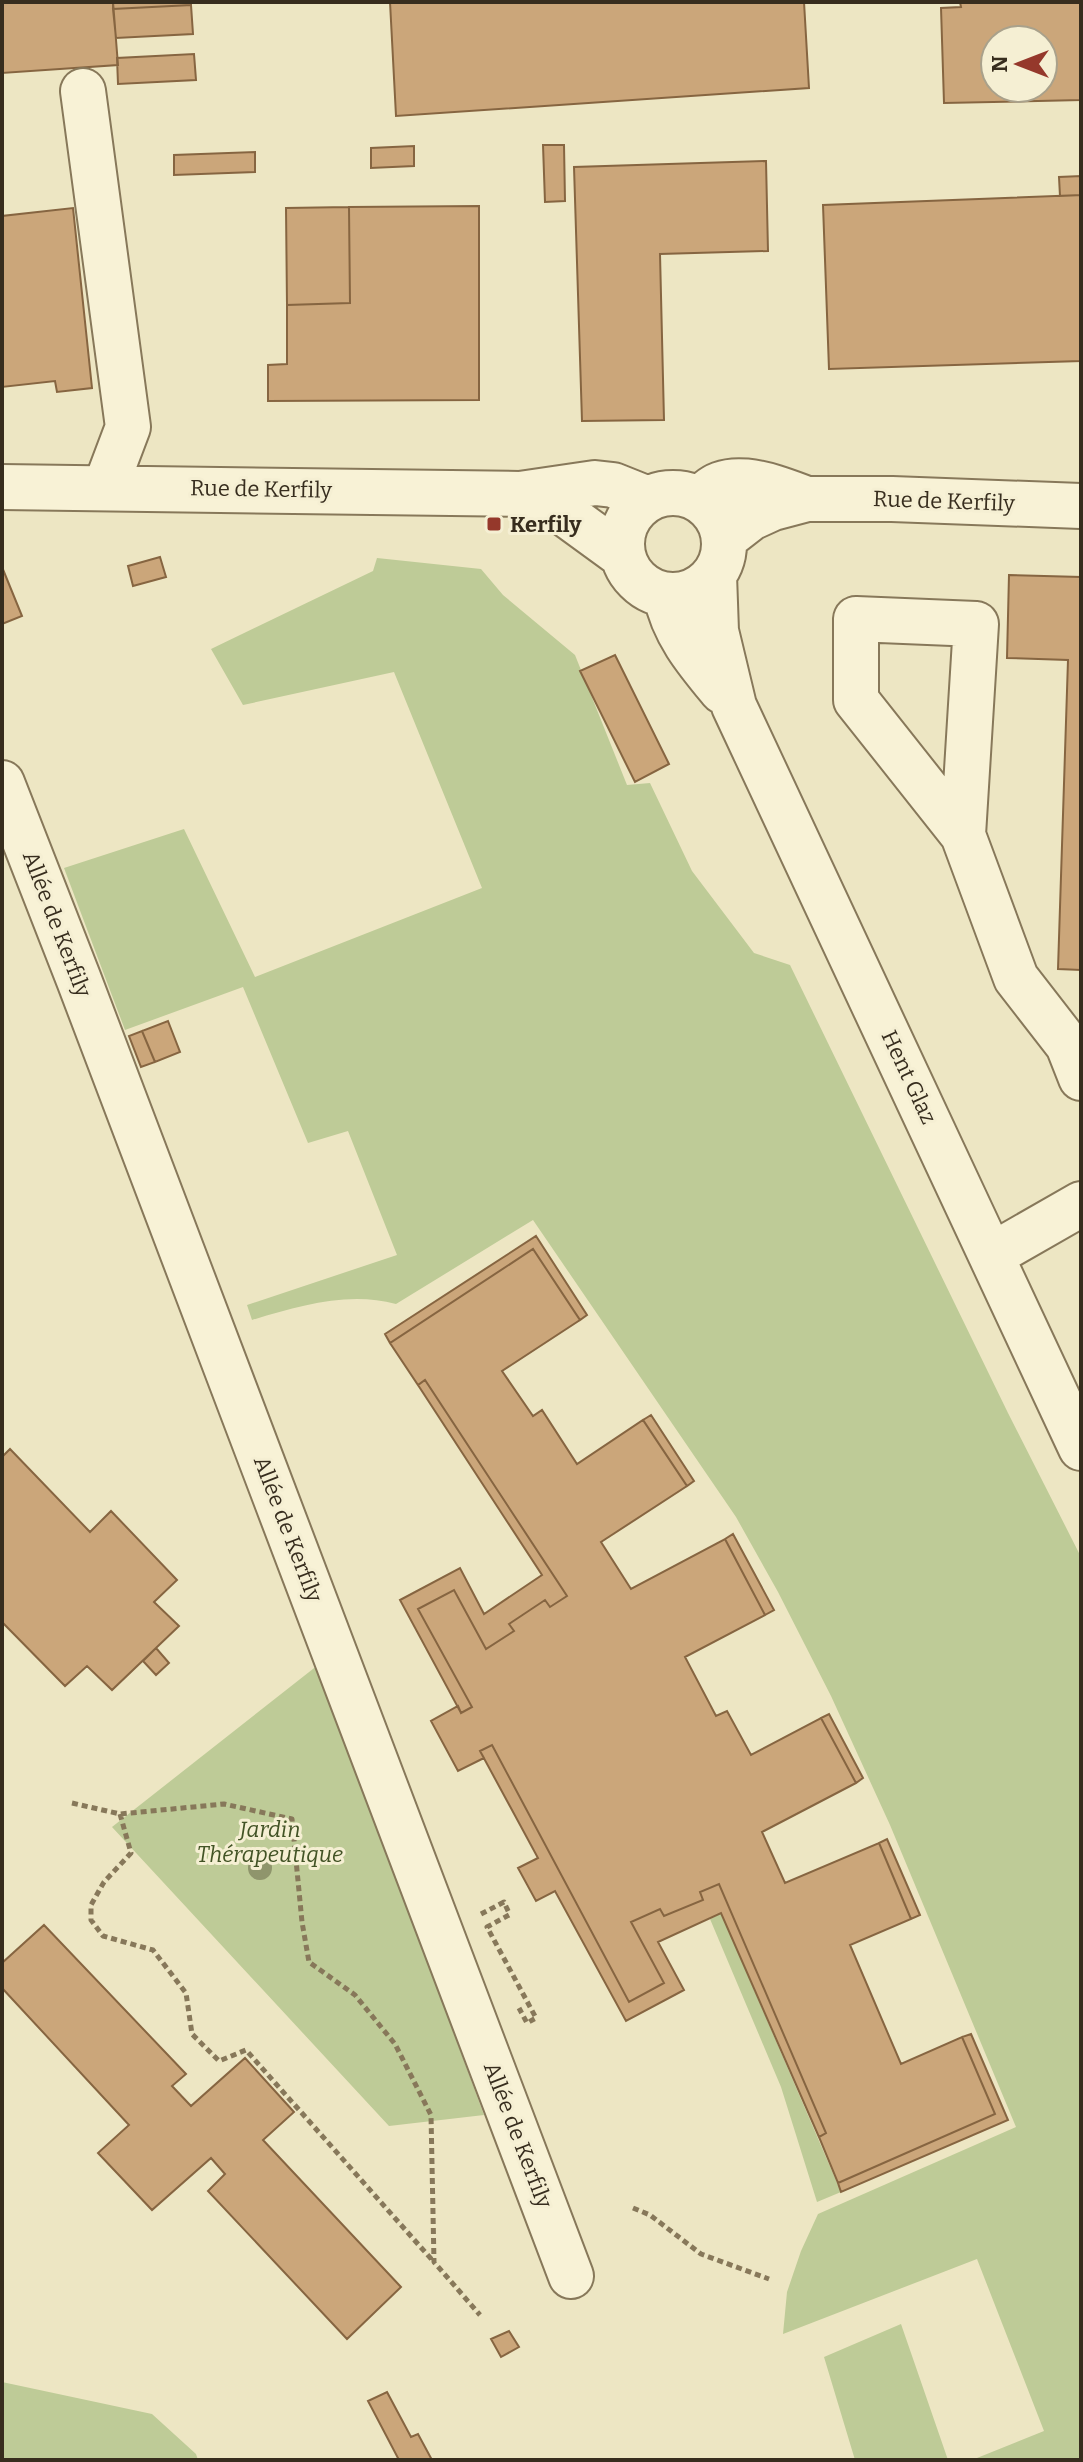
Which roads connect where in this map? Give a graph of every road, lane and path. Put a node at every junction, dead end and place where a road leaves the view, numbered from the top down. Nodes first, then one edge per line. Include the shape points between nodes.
1 (83, 91) dead end
2 (2, 487) edge
3 (105, 488) junction
4 (520, 494) junction
5 (648, 499) junction
6 (807, 499) junction
7 (701, 501) junction
8 (1081, 506) edge
9 (623, 556) junction
10 (719, 557) junction
11 (666, 595) junction
12 (734, 706) junction
13 (2, 783) edge
14 (963, 835) junction
15 (1081, 1078) edge
16 (1081, 1204) edge
17 (992, 1255) junction
18 (1081, 1448) edge
19 (72, 1803) dead end
20 (120, 1814) junction
21 (495, 1906) dead end
22 (513, 1996) dead end
23 (633, 2208) dead end
24 (434, 2262) junction
25 (571, 2276) dead end
26 (769, 2279) dead end
27 (480, 2315) dead end

1 - 3 street via 128,427
2 - 3 street, Rue de Kerfily
3 - 4 street, Rue de Kerfily
4 - 5 street, Rue de Kerfily via 595,483
4 - 9 street, Rue de Kerfily via 564,513
5 - 7 street via 675,493
5 - 9 street via 626,523
6 - 7 street, Rue de Kerfily via 741,481 721,484
6 - 8 street, Rue de Kerfily
6 - 10 street, Rue de Kerfily via 751,518
7 - 10 street via 720,525
9 - 11 street via 638,582
10 - 11 street via 701,586
10 - 12 street, Hent Glaz via 716,631
11 - 12 street, Hent Glaz via 676,628
12 - 17 street, Hent Glaz
13 - 25 street, Allée de Kerfily
14 - 14 street via 856,700 856,619 976,624
14 - 15 street via 1016,978 1068,1045
16 - 17 street
17 - 18 street, Hent Glaz
19 - 20 path
20 - 24 path via 131,1853 104,1882 91,1905 91,1920 103,1936 153,1950 186,1993 192,2034 219,2061 246,2050
20 - 24 path via 224,1804 292,1819 309,1962 355,1995 395,2044 431,2115
21 - 22 path via 504,1902 509,1914 487,1927 536,2018 527,2023
23 - 26 path via 701,2254
24 - 27 path

